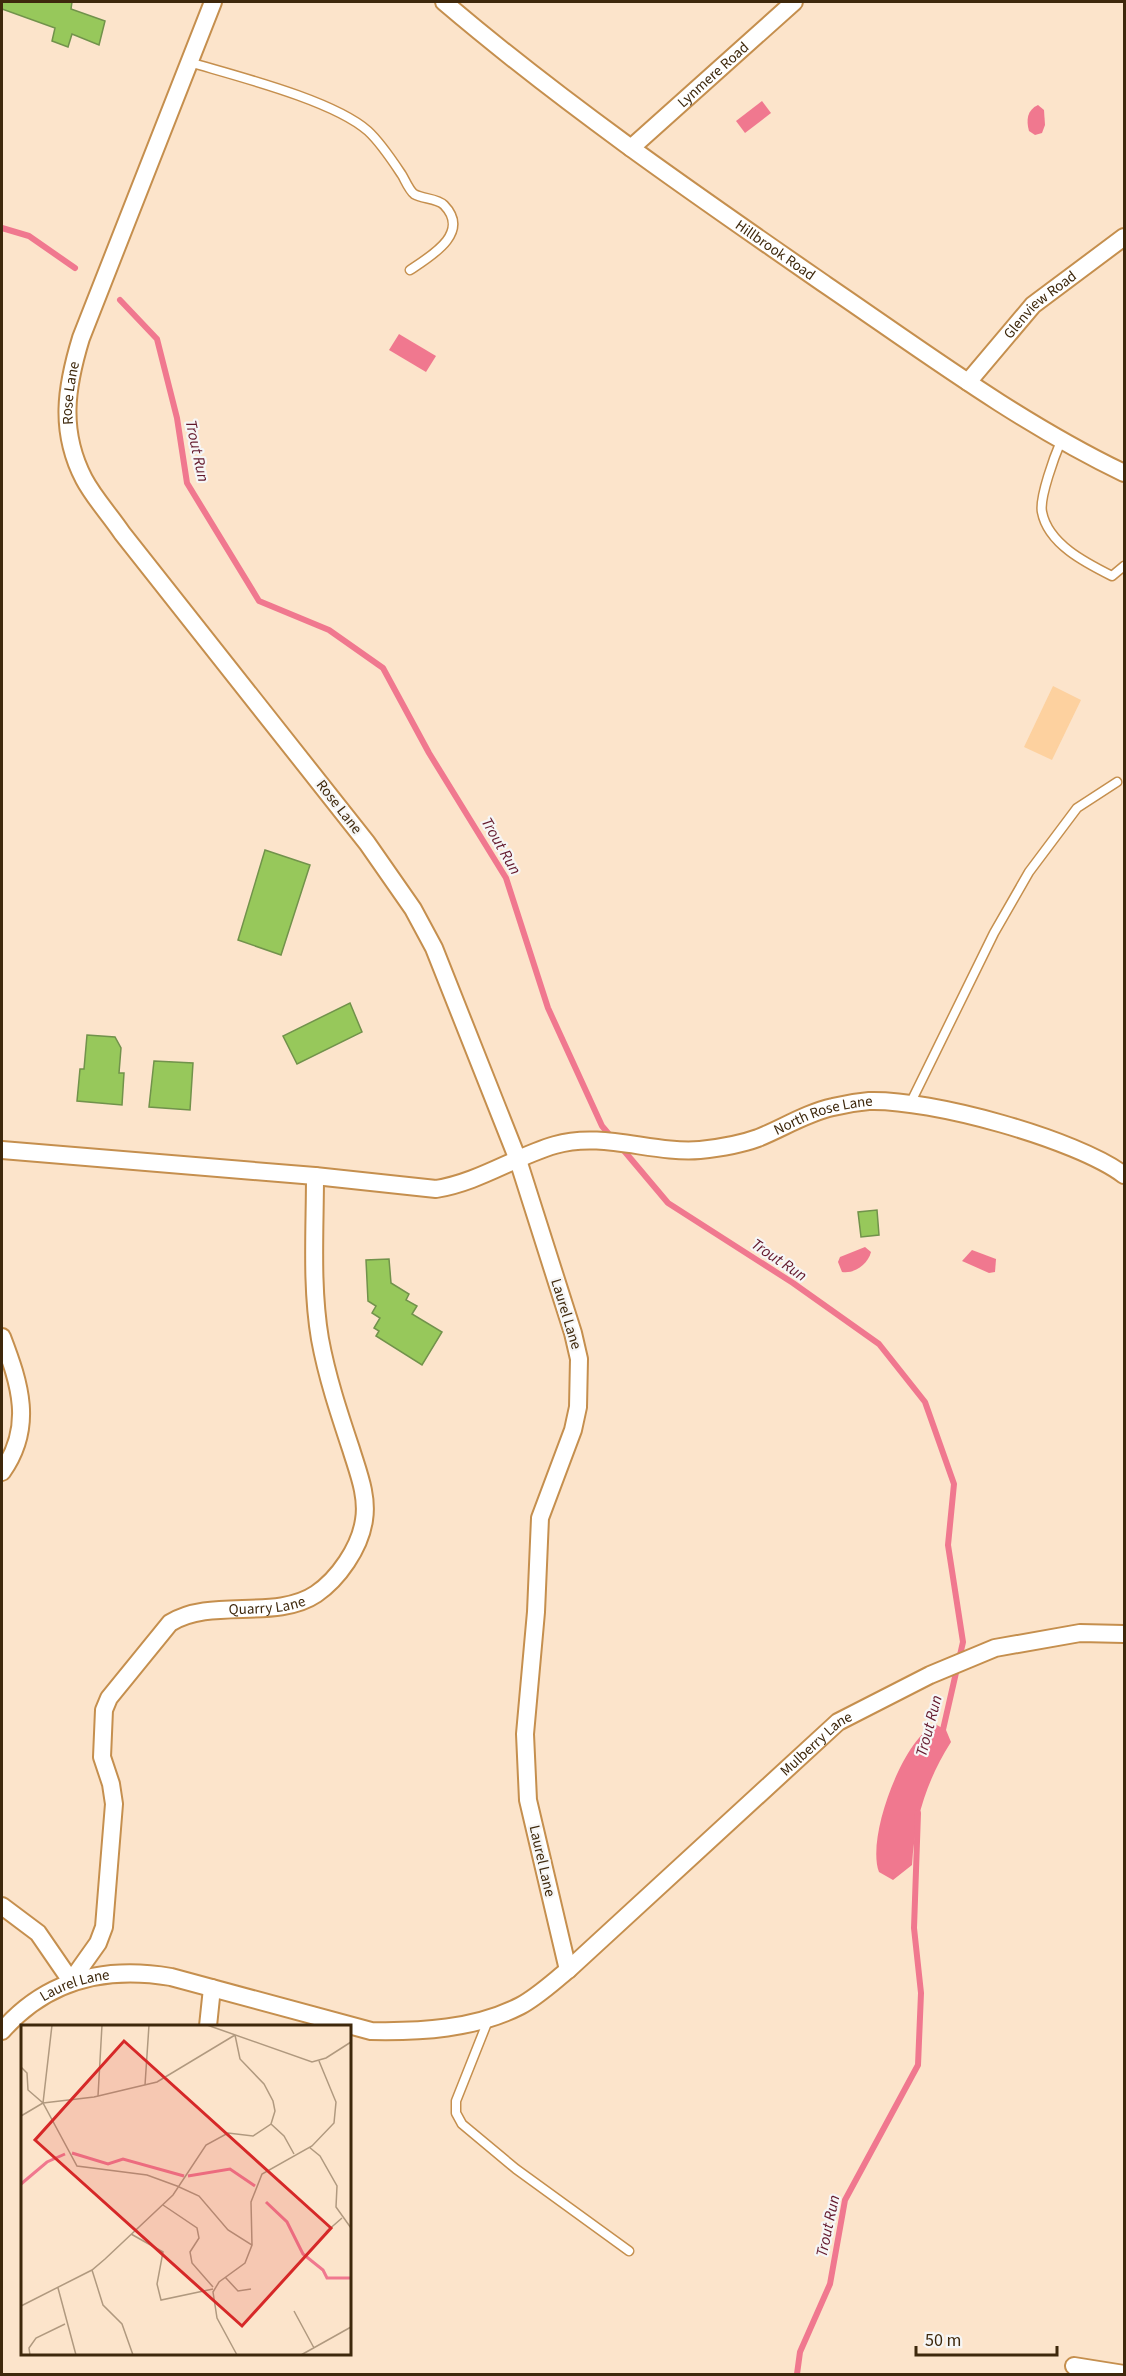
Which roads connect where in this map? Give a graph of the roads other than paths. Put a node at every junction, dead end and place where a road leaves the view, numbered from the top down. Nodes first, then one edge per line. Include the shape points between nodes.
1 (213, 2) edge
2 (444, 2) edge
3 (794, 2) edge
4 (189, 62) junction
5 (631, 148) junction
6 (1125, 237) edge
7 (410, 270) dead end
8 (968, 382) junction
9 (1061, 441) junction
10 (1125, 473) edge
11 (1125, 566) edge
12 (1117, 782) dead end
13 (910, 1104) junction
14 (2, 1150) edge
15 (518, 1160) junction
16 (1125, 1175) edge
17 (315, 1176) junction
18 (2, 1337) edge
19 (2, 1472) edge
20 (1125, 1634) edge
21 (2, 1906) edge
22 (568, 1970) junction
23 (71, 1981) junction
24 (212, 1988) junction
25 (489, 2017) junction
26 (208, 2025) edge
27 (349, 2025) edge
28 (351, 2026) edge
29 (2, 2031) edge
30 (629, 2251) dead end
31 (1074, 2366) dead end
32 (1125, 2374) edge

1 - 4 street, Rose Lane
2 - 5 street, Hillbrook Road
3 - 5 street, Lynmere Road
4 - 7 lane via 283,91 367,130 413,193 442,204 450,215 453,232 447,242
4 - 15 street, Rose Lane via 81,338 69,378 67,413 71,445 84,480 122,533 367,843 413,909 434,948
5 - 8 street, Hillbrook Road
6 - 8 street, Glenview Road via 1033,305
8 - 9 street, Hillbrook Road
9 - 10 street, Hillbrook Road
9 - 11 lane via 1051,464 1041,512 1054,537 1083,562 1112,576
12 - 13 lane via 1077,808 1029,872 994,933
13 - 15 street, North Rose Lane via 868,1101 830,1108 758,1138 719,1148 694,1150 608,1142 556,1144
13 - 16 street, North Rose Lane via 1057,1143 1094,1157
14 - 17 street
15 - 17 street via 456,1186 436,1189
15 - 22 street, Laurel Lane via 579,1359 578,1407 573,1430 540,1518 525,1734 528,1800
17 - 23 street, Quarry Lane via 315,1298 320,1339 364,1495 362,1531 339,1575 309,1598 289,1604 197,1612 170,1623 109,1698 102,1724 102,1757 114,1804 104,1928
18 - 19 street via 19,1382 21,1415 15,1451
20 - 22 street, Mulberry Lane via 1080,1633 995,1648 838,1722
21 - 23 street via 38,1933
22 - 25 street, Laurel Lane via 521,2006
23 - 24 street, Laurel Lane via 101,1974 148,1973
23 - 29 street, Laurel Lane via 30,2006
24 - 26 street
24 - 27 street, Laurel Lane
25 - 28 street, Laurel Lane via 438,2029 371,2031
25 - 30 lane via 456,2101 456,2113 462,2124 516,2169
31 - 32 street

